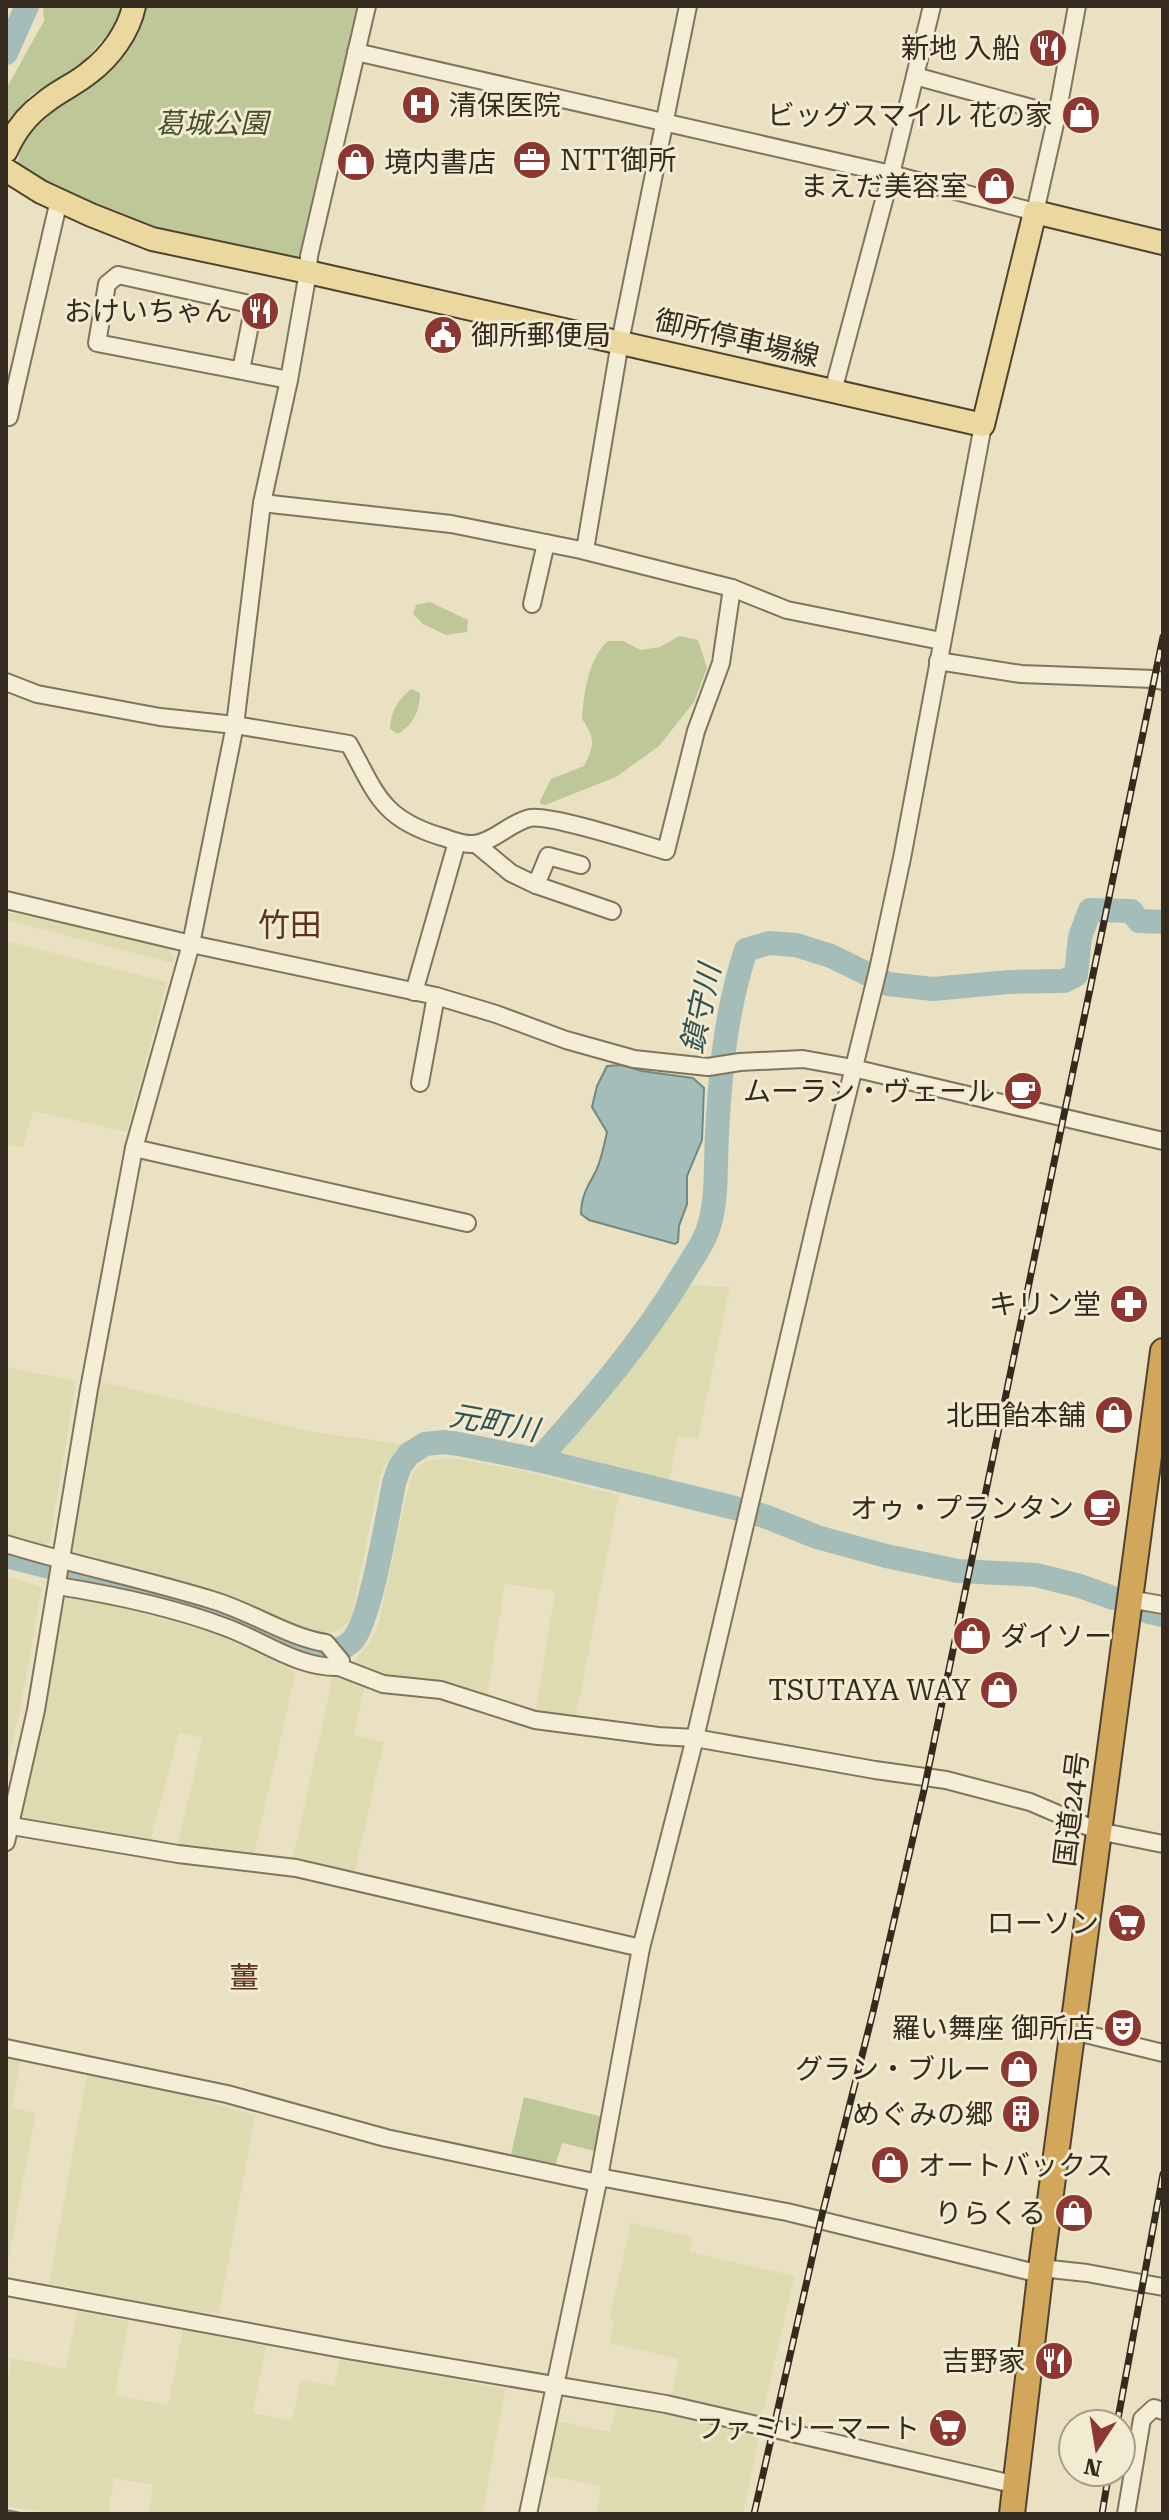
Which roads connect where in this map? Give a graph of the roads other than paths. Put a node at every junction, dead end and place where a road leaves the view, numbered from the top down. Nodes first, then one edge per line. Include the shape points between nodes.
1 (134, 6) edge
2 (367, 6) edge
3 (688, 6) edge
4 (932, 6) edge
5 (1077, 6) edge
6 (356, 52) junction
7 (915, 76) junction
8 (1057, 115) junction
9 (664, 124) junction
10 (6, 151) edge
11 (6, 170) edge
12 (891, 174) junction
13 (59, 200) junction
14 (1035, 212) junction
15 (1163, 243) edge
16 (308, 272) junction
17 (620, 342) junction
18 (241, 370) junction
19 (12, 380) edge
20 (289, 380) junction
21 (833, 391) junction
22 (9, 417) dead end
23 (983, 425) junction
24 (262, 503) junction
25 (546, 543) junction
26 (585, 550) junction
27 (732, 588) junction
28 (532, 604) dead end
29 (941, 641) junction
30 (938, 661) junction
31 (1163, 681) edge
32 (6, 682) edge
33 (235, 725) junction
34 (457, 842) junction
35 (476, 844) junction
36 (581, 865) dead end
37 (536, 885) junction
38 (6, 900) edge
39 (612, 911) dead end
40 (191, 944) junction
41 (414, 992) junction
42 (436, 996) junction
43 (853, 1068) junction
44 (420, 1083) dead end
45 (1163, 1141) edge
46 (134, 1148) junction
47 (467, 1223) dead end
48 (1163, 1351) edge
49 (1160, 1388) edge
50 (6, 1544) edge
51 (62, 1561) junction
52 (58, 1586) junction
53 (1129, 1599) junction
54 (1163, 1605) edge
55 (340, 1664) junction
56 (695, 1738) junction
57 (7, 1831) edge
58 (1098, 1831) junction
59 (1163, 1844) edge
60 (641, 1948) junction
61 (1073, 2031) junction
62 (6, 2048) edge
63 (1163, 2053) edge
64 (598, 2180) junction
65 (1041, 2271) junction
66 (6, 2287) edge
67 (1163, 2287) edge
68 (556, 2386) junction
69 (1163, 2411) edge
70 (1017, 2485) junction
71 (528, 2514) edge
72 (1012, 2514) edge
73 (1126, 2514) edge

1 - 10 main road via 112,50 91,72 42,103
2 - 6 street
3 - 9 street
4 - 7 street
5 - 8 street
6 - 9 street
6 - 16 street
7 - 8 street
7 - 12 street
8 - 14 street
9 - 12 street
9 - 17 street
11 - 13 main road, 御所停車場線
12 - 14 street
12 - 21 street
13 - 16 main road, 御所停車場線 via 152,239
13 - 19 street
14 - 15 main road
14 - 23 main road
16 - 17 main road, 御所停車場線
16 - 20 street
17 - 21 main road, 御所停車場線
17 - 26 street
18 - 18 street via 97,343 107,284 118,275 254,305
18 - 20 street
19 - 22 street
20 - 24 street
21 - 23 main road, 御所停車場線
23 - 29 street
24 - 25 street via 451,524
24 - 33 street
25 - 26 street
25 - 28 street
26 - 27 street
27 - 29 street via 787,610
27 - 35 street via 721,663 696,731 666,851 530,817
29 - 30 street
30 - 31 street via 1021,674
30 - 43 street via 902,858
32 - 33 street via 37,694
33 - 34 street via 349,744 393,813 415,829
33 - 40 street
34 - 35 street
34 - 41 street
35 - 37 street via 511,873
36 - 37 street via 548,856
37 - 39 street
38 - 40 street
40 - 41 street
40 - 46 street
41 - 42 street
42 - 43 street via 634,1059 708,1067 803,1059
42 - 44 street
43 - 45 street
43 - 56 street
46 - 47 street
46 - 51 street
48 - 49 highway, 国道24号
49 - 53 highway, 国道24号
50 - 51 street
51 - 52 street
51 - 55 street via 244,1610 326,1643
52 - 55 street via 224,1626 298,1661 320,1667
52 - 57 street
53 - 54 street
53 - 58 highway, 国道24号
55 - 56 street via 383,1684 441,1690 535,1720
56 - 58 street via 946,1780 1030,1802
56 - 60 street
57 - 60 street via 296,1868
58 - 59 street
58 - 61 highway, 国道24号
60 - 64 street
61 - 63 street
61 - 65 highway, 国道24号
62 - 64 street via 227,2094 386,2138
64 - 65 street via 787,2212
64 - 68 street
65 - 67 street
65 - 70 highway, 国道24号
66 - 68 street
68 - 70 street via 666,2404
68 - 71 street
69 - 73 street via 1154,2408 1142,2419
70 - 72 highway, 国道24号

